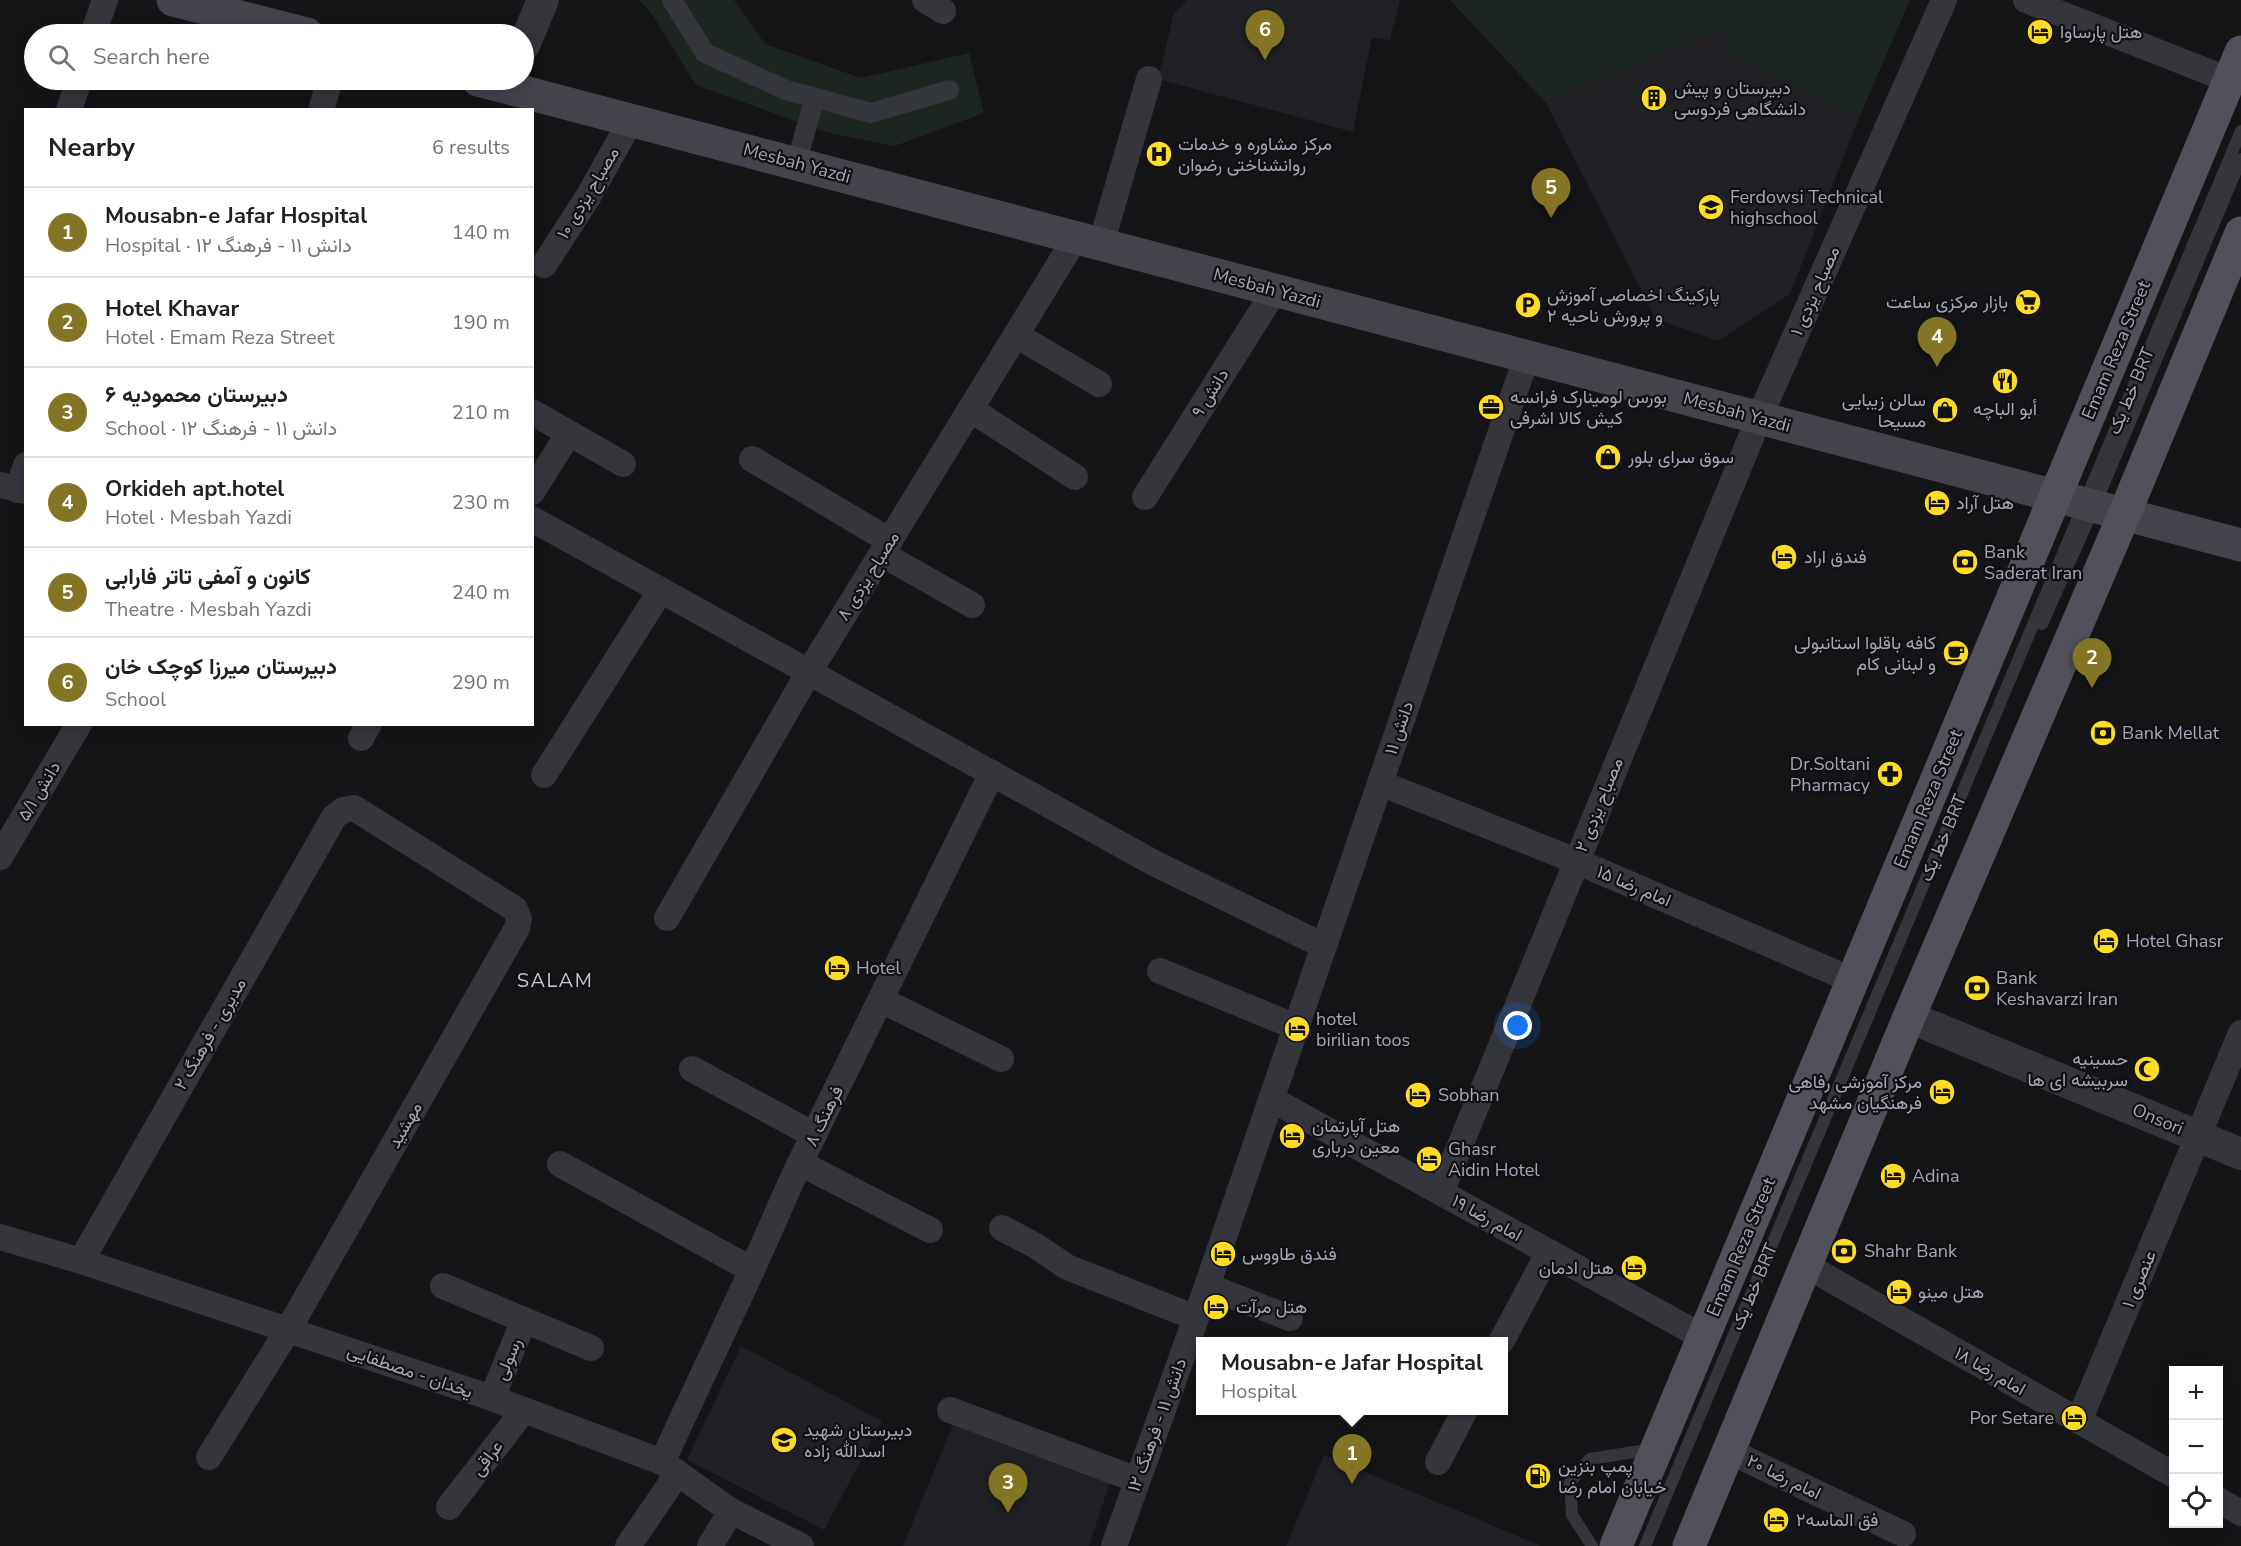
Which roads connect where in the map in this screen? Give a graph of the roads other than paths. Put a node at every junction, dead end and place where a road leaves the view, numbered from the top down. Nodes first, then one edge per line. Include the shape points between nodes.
1 (105, 0) edge
2 (173, 0) edge
3 (543, 0) edge
4 (672, 0) edge
5 (1944, 0) edge
6 (2026, 0) edge
7 (97, 24) edge
8 (268, 24) edge
9 (533, 24) edge
10 (2235, 66) edge
11 (1149, 79) dead end
12 (76, 90) edge
13 (327, 90) edge
14 (525, 90) edge
15 (949, 90) dead end
16 (815, 98) junction
17 (70, 108) edge
18 (322, 108) edge
19 (631, 120) junction
20 (2241, 131) edge
21 (2241, 159) edge
22 (796, 163) junction
23 (2241, 233) edge
24 (1089, 240) junction
25 (544, 265) dead end
26 (1275, 290) junction
27 (1016, 335) junction
28 (1527, 356) junction
29 (1099, 384) dead end
30 (970, 409) junction
31 (534, 413) edge
32 (1759, 418) junction
33 (568, 433) junction
34 (752, 459) dead end
35 (623, 464) dead end
36 (24, 469) edge
37 (1075, 477) dead end
38 (15, 489) edge
39 (534, 489) edge
40 (1145, 496) dead end
41 (2089, 506) junction
42 (534, 520) edge
43 (2241, 545) edge
44 (886, 548) junction
45 (661, 590) junction
46 (972, 605) dead end
47 (809, 672) junction
48 (78, 726) edge
49 (992, 773) junction
50 (544, 775) dead end
51 (1380, 783) junction
52 (0, 858) edge
53 (1576, 861) junction
54 (667, 918) dead end
55 (519, 919) joint
56 (1324, 946) junction
57 (1160, 971) dead end
58 (1852, 980) junction
59 (881, 1000) junction
60 (1910, 1017) junction
61 (1296, 1027) junction
62 (2241, 1033) edge
63 (1001, 1059) dead end
64 (692, 1069) dead end
65 (1271, 1100) junction
66 (814, 1136) junction
67 (2199, 1136) junction
68 (2241, 1154) edge
69 (800, 1163) junction
70 (560, 1164) dead end
71 (1441, 1192) junction
72 (1002, 1228) dead end
73 (930, 1230) dead end
74 (0, 1237) edge
75 (1549, 1252) junction
76 (81, 1261) junction
77 (1807, 1266) junction
78 (752, 1270) junction
79 (443, 1286) dead end
80 (1207, 1286) junction
81 (1196, 1318) junction
82 (1290, 1318) dead end
83 (524, 1320) junction
84 (288, 1330) junction
85 (1503, 1337) edge
86 (1703, 1337) junction
87 (591, 1348) dead end
88 (492, 1398) junction
89 (524, 1410) junction
90 (950, 1410) dead end
91 (1462, 1415) edge
92 (2079, 1421) junction
93 (1657, 1448) junction
94 (1729, 1451) junction
95 (209, 1457) dead end
96 (1438, 1462) dead end
97 (670, 1467) junction
98 (2172, 1474) edge
99 (1137, 1480) junction
100 (2223, 1503) edge
101 (449, 1507) dead end
102 (731, 1511) junction
103 (2241, 1513) edge
104 (1903, 1534) dead end
105 (628, 1546) edge
106 (710, 1546) edge
107 (799, 1546) edge
108 (1113, 1546) edge
109 (1592, 1546) edge
110 (1616, 1546) edge
111 (1646, 1546) edge
112 (1654, 1546) edge
113 (1689, 1546) edge

1 - 7 street
2 - 8 main road
3 - 9 street
4 - 16 street via 705,53 786,90
5 - 32 street, مصباح یزدی ۱
6 - 10 street
10 - 41 main road, Emam Reza Street
11 - 24 street, مصباح یزدی ۸
12 - 17 street
13 - 18 street
14 - 19 main road, Mesbah Yazdi
15 - 16 street via 871,113
16 - 22 street
19 - 22 main road, Mesbah Yazdi
19 - 25 street, مصباح یزدی ۱۰
20 - 41 lane, خط یک BRT
21 - 41 lane, خط یک BRT
22 - 24 main road, Mesbah Yazdi
23 - 41 main road, Emam Reza Street
24 - 26 main road, Mesbah Yazdi
24 - 27 street, مصباح یزدی ۸
26 - 28 main road, Mesbah Yazdi
26 - 40 street, دانش ۹
27 - 29 street
27 - 30 street, مصباح یزدی ۸
28 - 32 main road, Mesbah Yazdi
28 - 51 street, دانش ۱۱
30 - 37 street
30 - 44 street, مصباح یزدی ۸
31 - 33 street
32 - 41 main road, Mesbah Yazdi
32 - 53 street, مصباح یزدی ۲
33 - 35 street
33 - 39 street
34 - 44 street
36 - 38 street
41 - 43 main road, Mesbah Yazdi
41 - 58 main road, Emam Reza Street
41 - 60 main road, Emam Reza Street
41 - 111 lane, خط یک BRT
41 - 112 lane, خط یک BRT
42 - 45 street
44 - 46 street
44 - 47 street, مصباح یزدی ۸
45 - 47 street
45 - 50 street
47 - 49 street
47 - 54 street, مصباح یزدی ۸
48 - 52 street, دانش ۵/۱
49 - 56 street via 1154,863
49 - 59 street, فرهنگ ۸
51 - 53 street, امام رضا ۱۵
51 - 56 street, دانش ۱۱
53 - 58 street, امام رضا ۱۵
53 - 71 street, مصباح یزدی ۲
55 - 76 street, مدیری - فرهنگ ۲ via 515,909 354,808 334,817
55 - 84 street, مهشید
56 - 61 street, دانش ۱۱
57 - 61 street
58 - 86 main road, Emam Reza Street
59 - 63 street
59 - 66 street, فرهنگ ۸
60 - 67 street, Onsori
60 - 77 main road, Emam Reza Street
61 - 65 street, دانش ۱۱
62 - 67 street, عنصری ۱
64 - 66 street
65 - 71 street, امام رضا ۱۹
65 - 80 street, دانش ۱۱ - فرهنگ ۱۲
66 - 69 street, فرهنگ ۸
67 - 68 street, Onsori
67 - 92 street, عنصری ۱
69 - 73 street
69 - 78 street, فرهنگ ۸
70 - 78 street
71 - 75 street, امام رضا ۱۹
72 - 81 street via 1067,1267
74 - 76 street, یخدان - مصطفایی
75 - 85 street
75 - 86 street, امام رضا ۱۹
76 - 84 street, یخدان - مصطفایی
77 - 92 street, امام رضا ۱۸
77 - 94 main road, Emam Reza Street
78 - 97 street, فرهنگ ۸
79 - 83 street
80 - 81 street, دانش ۱۱ - فرهنگ ۱۲
80 - 82 street
81 - 99 street, دانش ۱۱ - فرهنگ ۱۲
83 - 87 street
83 - 88 street, رسولی
84 - 88 street, یخدان - مصطفایی
84 - 95 street, مهشید
86 - 93 main road, Emam Reza Street
88 - 89 street, یخدان - مصطفایی
89 - 97 street, یخدان - مصطفایی
89 - 101 street, عراقی
90 - 99 street
91 - 96 street
92 - 98 street, امام رضا ۱۸
93 - 109 lane via 1590,1459 1570,1482 1572,1515
93 - 110 main road, Emam Reza Street
94 - 104 street, امام رضا ۲۰
94 - 113 main road, Emam Reza Street
97 - 102 street, یخدان - مصطفایی
97 - 105 street, فرهنگ ۸
99 - 108 street, دانش ۱۱ - فرهنگ ۱۲
100 - 103 street
102 - 106 street
102 - 107 street, یخدان - مصطفایی

